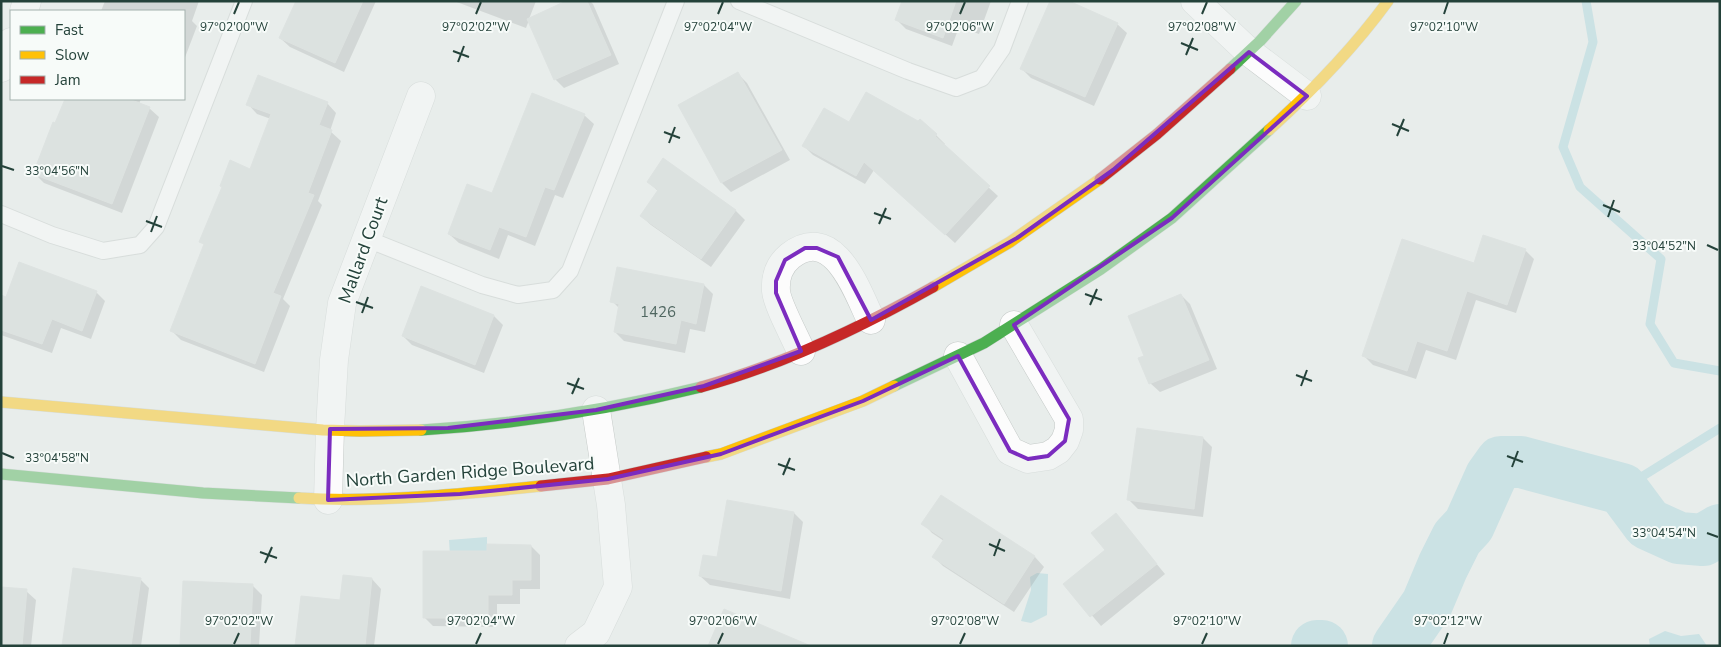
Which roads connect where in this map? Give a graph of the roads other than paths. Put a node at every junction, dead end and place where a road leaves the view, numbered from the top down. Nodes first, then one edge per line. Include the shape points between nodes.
1 (244, 1) edge
2 (676, 1) edge
3 (739, 1) edge
4 (1020, 1) edge
5 (1194, 1) edge
6 (1296, 1) edge
7 (1388, 1) edge
8 (10, 45) edge
9 (1249, 52) junction
10 (1, 68) edge
11 (421, 96) dead end
12 (1307, 96) junction
13 (1, 214) edge
14 (367, 239) junction
15 (871, 320) junction
16 (1014, 325) junction
17 (801, 352) junction
18 (958, 356) junction
19 (1, 402) edge
20 (596, 410) junction
21 (330, 429) junction
22 (1, 474) edge
23 (608, 479) junction
24 (328, 500) junction
25 (579, 646) edge

1 - 13 lane via 156,227 140,245 103,251
2 - 14 lane via 570,271 553,290 518,295 482,285
3 - 4 lane via 956,88 982,78 1002,49
5 - 9 street
6 - 9 main road
7 - 12 main road, North Garden Ridge Boulevard via 1372,24
8 - 10 street
9 - 12 street
9 - 15 main road via 1166,127 1046,218 959,273
11 - 14 street, Mallard Court
12 - 16 main road, North Garden Ridge Boulevard via 1172,218
14 - 21 street, Mallard Court via 342,303 334,360
15 - 17 main road
15 - 17 street via 838,258 817,248 795,252 778,270 776,294
16 - 18 main road, North Garden Ridge Boulevard
16 - 18 street via 1069,419 1065,441 1048,456 1028,459 1010,451
17 - 20 main road via 704,386
18 - 23 main road, North Garden Ridge Boulevard via 863,401 721,454
19 - 21 main road
20 - 21 main road via 508,424 377,431
20 - 23 street
21 - 24 street, Mallard Court
22 - 24 main road, North Garden Ridge Boulevard via 203,493
23 - 24 main road, North Garden Ridge Boulevard via 460,494
23 - 25 street via 618,587 596,633

